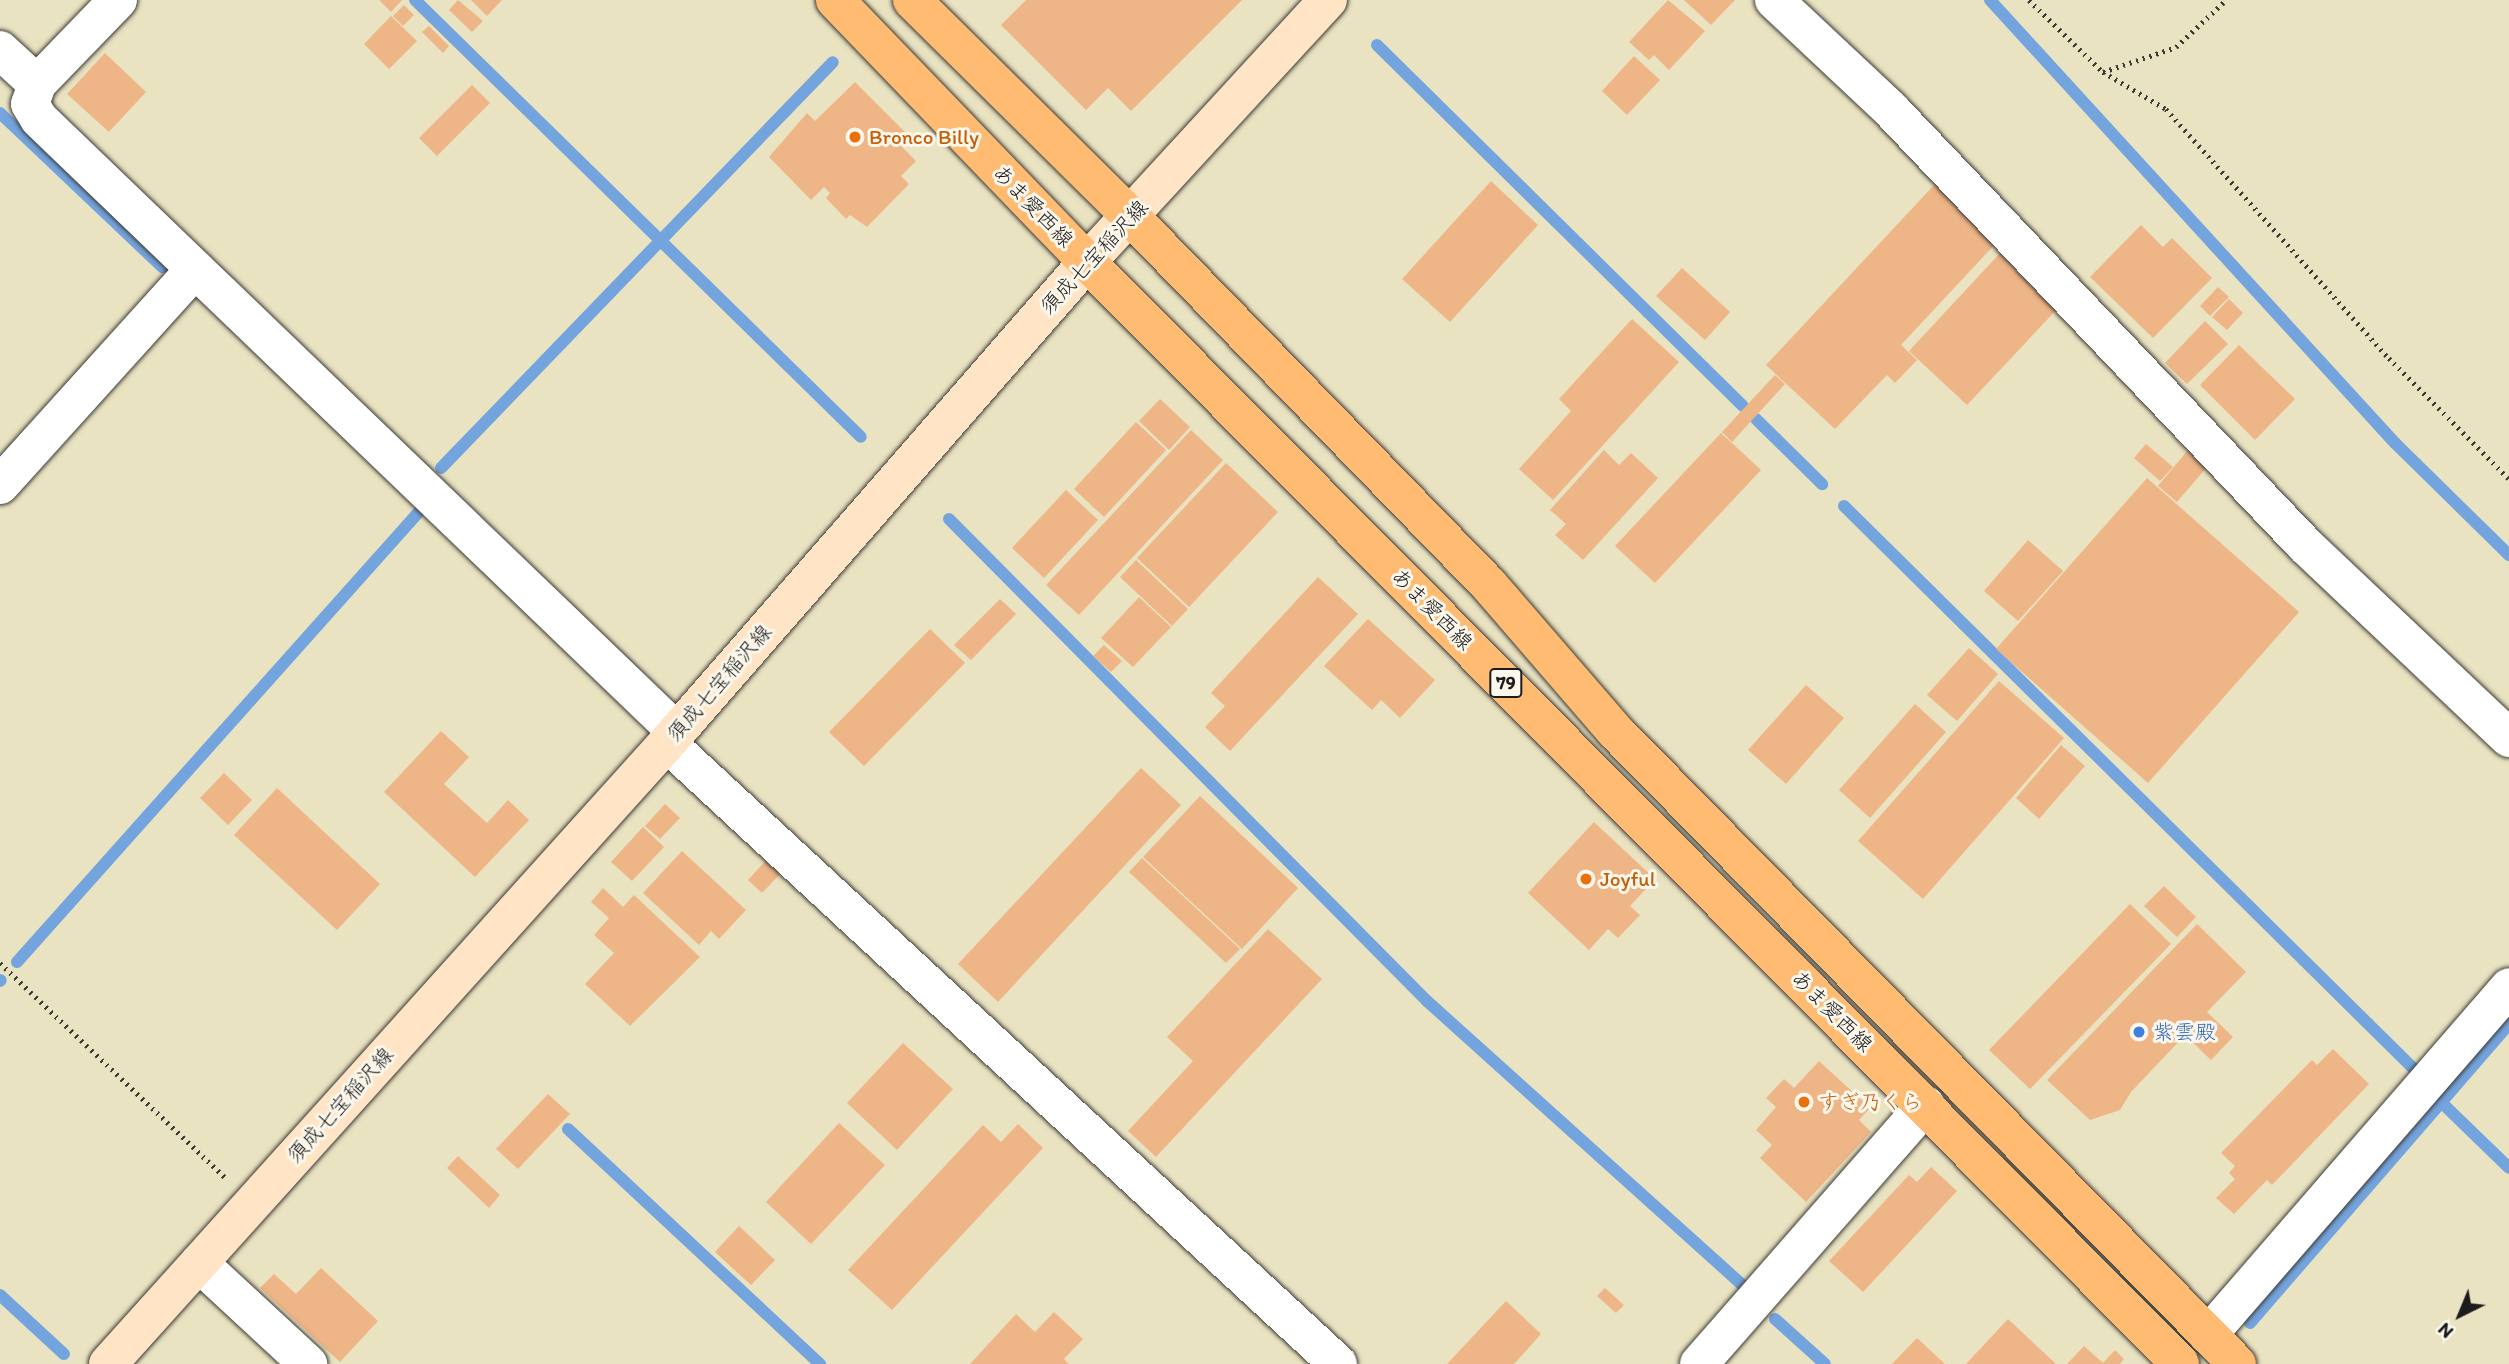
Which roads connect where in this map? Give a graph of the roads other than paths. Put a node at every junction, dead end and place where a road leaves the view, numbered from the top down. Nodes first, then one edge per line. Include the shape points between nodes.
1 (118, 0) edge
2 (835, 0) edge
3 (912, 0) edge
4 (1328, 0) edge
5 (1774, 0) edge
6 (0, 50) edge
7 (37, 84) junction
8 (1131, 217) junction
9 (1087, 262) junction
10 (195, 268) junction
11 (0, 485) edge
12 (672, 737) junction
13 (2509, 738) edge
14 (2509, 987) edge
15 (1926, 1105) junction
16 (199, 1263) junction
17 (2208, 1335) junction
18 (108, 1364) edge
19 (308, 1364) edge
20 (1338, 1364) edge
21 (1699, 1364) edge
22 (2180, 1364) edge
23 (2237, 1364) edge

1 - 7 street
2 - 9 main road, あま愛西線 / 79
3 - 8 main road, あま愛西線 / 79
4 - 8 main road, 須成七宝稲沢線
5 - 13 street via 1900,120 2305,545
6 - 7 street
7 - 10 street via 30,104 39,119
8 - 9 main road, 須成七宝稲沢線
8 - 17 main road, あま愛西線 / 79 via 1489,585 1616,732
9 - 12 main road, 須成七宝稲沢線
9 - 15 main road, あま愛西線 / 79
10 - 11 street
10 - 12 street
12 - 16 main road, 須成七宝稲沢線
12 - 20 street
14 - 17 street
15 - 21 street
15 - 22 main road, あま愛西線 / 79
16 - 18 main road, 須成七宝稲沢線
16 - 19 street
17 - 23 main road, あま愛西線 / 79

